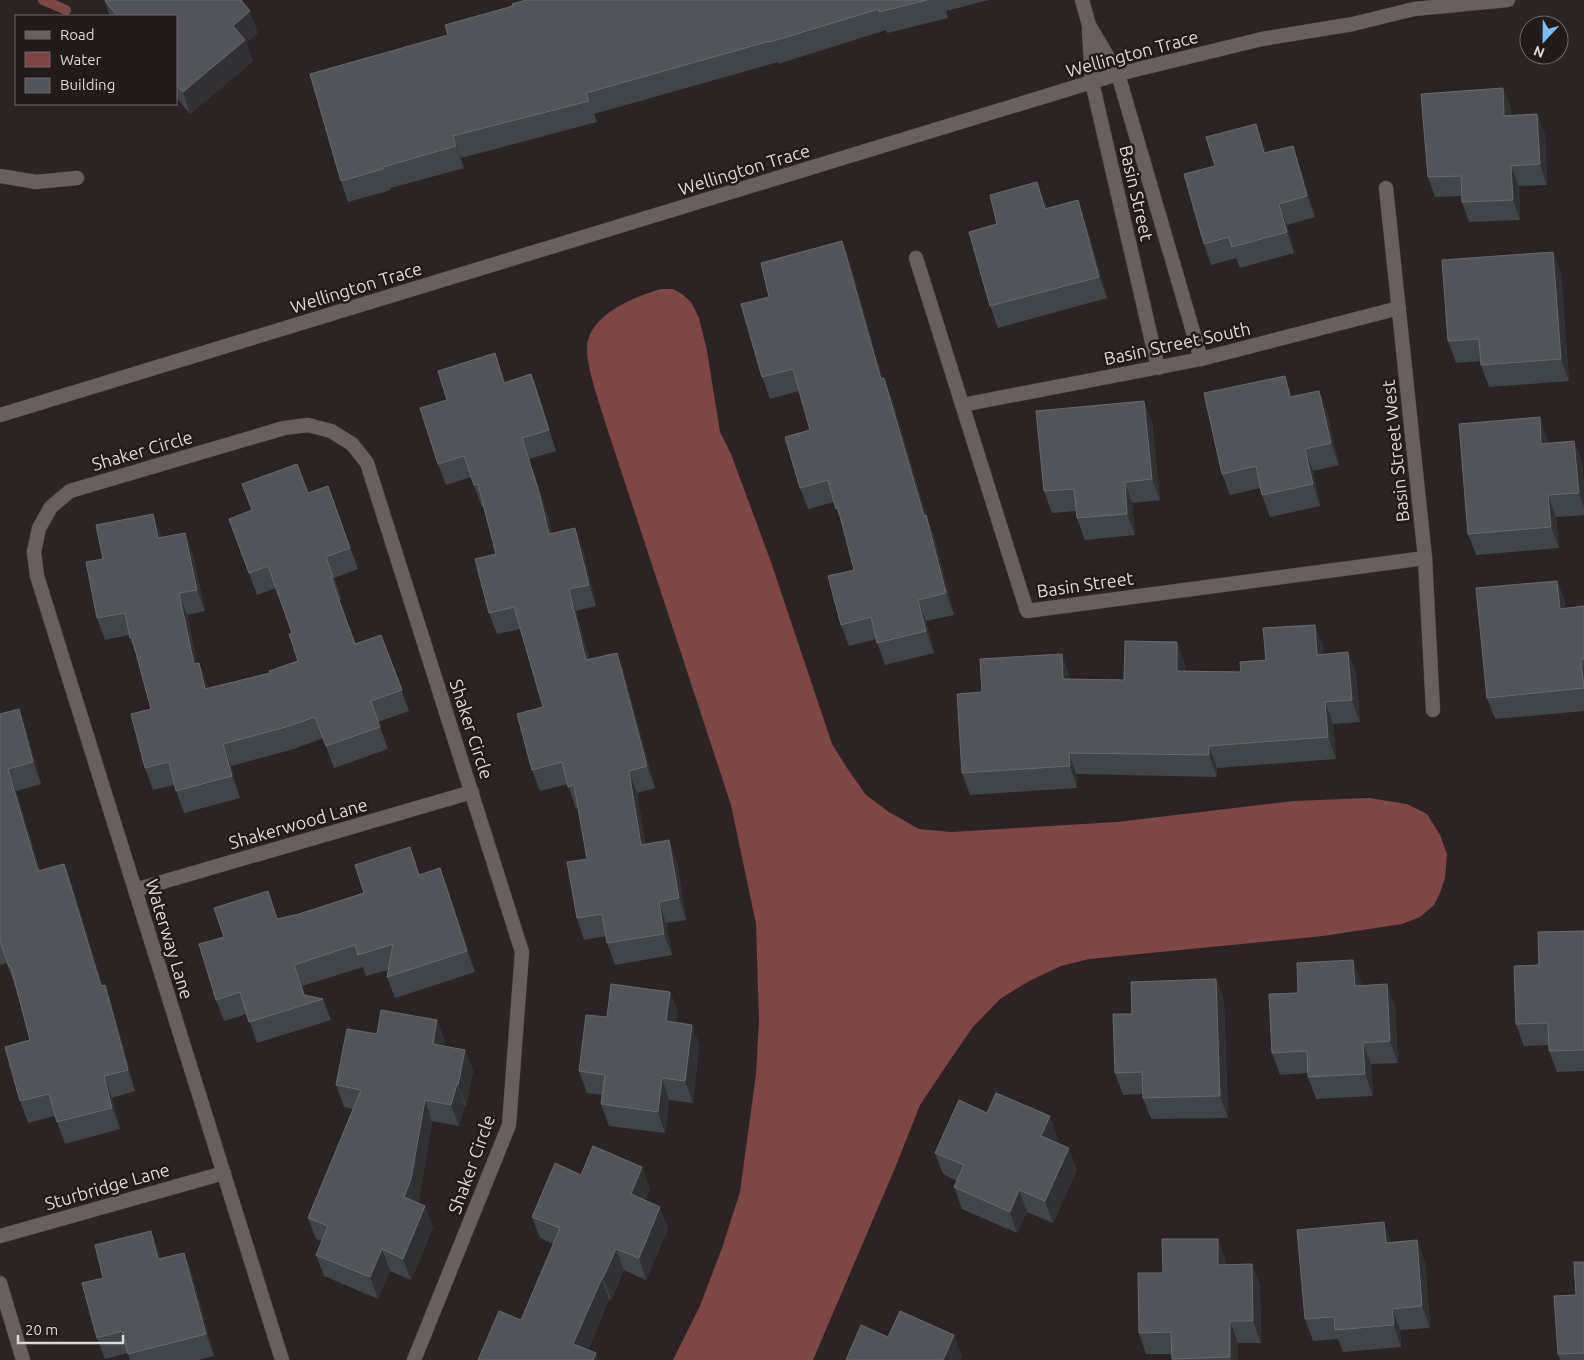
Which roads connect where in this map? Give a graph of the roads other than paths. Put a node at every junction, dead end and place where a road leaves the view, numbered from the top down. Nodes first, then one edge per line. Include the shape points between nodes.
1 (1082, 0) edge
2 (1508, 0) edge
3 (1089, 25) junction
4 (1118, 74) junction
5 (1092, 82) junction
6 (0, 176) edge
7 (77, 178) dead end
8 (1386, 188) dead end
9 (916, 258) dead end
10 (1399, 308) junction
11 (1201, 359) junction
12 (1158, 368) junction
13 (962, 405) junction
14 (0, 415) edge
15 (39, 528) joint
16 (1425, 558) junction
17 (1433, 710) dead end
18 (472, 792) junction
19 (135, 890) junction
20 (224, 1173) junction
21 (0, 1236) edge
22 (0, 1283) edge
23 (23, 1360) edge
24 (282, 1360) edge
25 (414, 1360) edge

1 - 3 street
2 - 4 street, Wellington Trace via 1414,9 1353,24 1262,39
3 - 4 street, Basin Street
3 - 5 street, Basin Street
4 - 5 street, Wellington Trace
4 - 11 street, Basin Street
5 - 12 street, Basin Street
5 - 14 street, Wellington Trace
6 - 7 street via 36,182
8 - 10 street, Basin Street West
9 - 13 street, Basin Street
10 - 11 street, Basin Street South
10 - 16 street, Basin Street West
11 - 12 street, Basin Street South
12 - 13 street, Basin Street South
13 - 16 street, Basin Street via 1027,611
15 - 18 street, Shaker Circle via 51,507 70,491 284,428 308,425 338,435 352,444 367,463
15 - 19 street, Waterway Lane via 34,552 37,576
16 - 17 street, Basin Street West
18 - 19 street, Shakerwood Lane
18 - 25 street, Shaker Circle via 522,952 512,1099 509,1125
19 - 20 street, Waterway Lane
20 - 21 street, Sturbridge Lane
20 - 24 street, Waterway Lane
22 - 23 street

